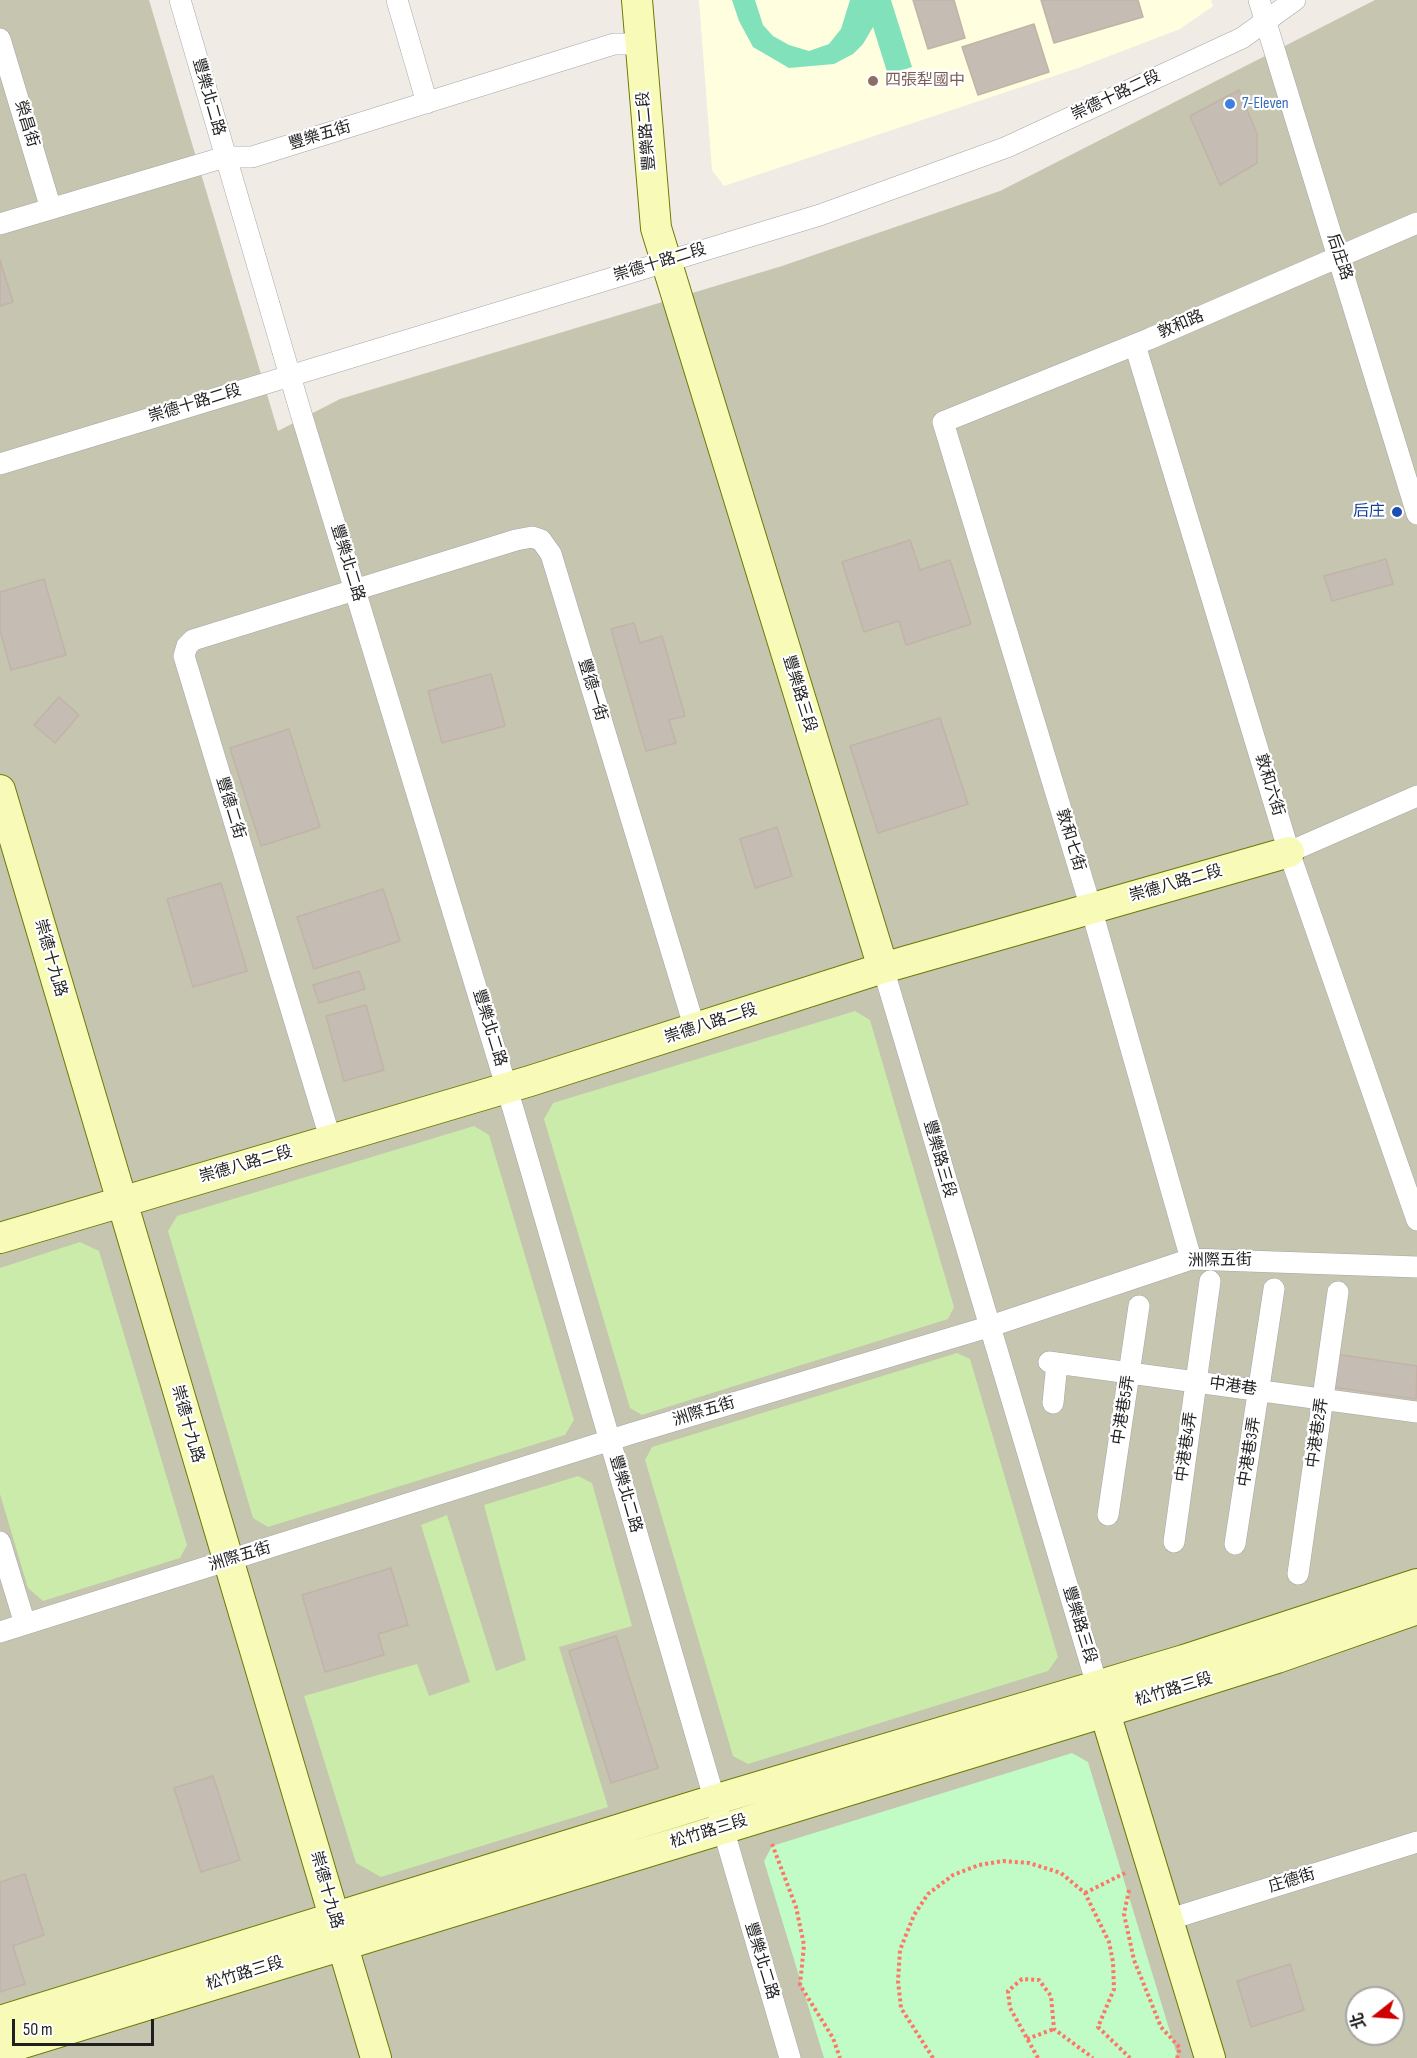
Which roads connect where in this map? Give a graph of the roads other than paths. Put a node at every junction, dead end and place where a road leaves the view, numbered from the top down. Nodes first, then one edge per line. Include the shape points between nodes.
1 (180, 0) edge
2 (397, 0) edge
3 (637, 0) edge
4 (1259, 0) edge
5 (1295, 0) edge
6 (1267, 21) junction
7 (0, 39) edge
8 (639, 44) junction
9 (427, 103) junction
10 (225, 157) junction
11 (51, 209) junction
12 (1417, 223) edge
13 (0, 224) edge
14 (1339, 257) junction
15 (666, 261) junction
16 (1135, 345) junction
17 (290, 375) junction
18 (943, 422) joint
19 (0, 464) edge
20 (1417, 514) edge
21 (355, 590) junction
22 (0, 790) edge
23 (1417, 796) edge
24 (1289, 852) junction
25 (10, 857) edge
26 (1091, 908) junction
27 (883, 968) junction
28 (695, 1029) junction
29 (507, 1088) junction
30 (331, 1141) junction
31 (121, 1202) junction
32 (1417, 1220) edge
33 (0, 1238) edge
34 (1191, 1259) junction
35 (1417, 1267) edge
36 (1210, 1281) dead end
37 (1274, 1289) dead end
38 (1338, 1292) dead end
39 (1139, 1305) dead end
40 (988, 1327) junction
41 (1130, 1373) junction
42 (1196, 1382) junction
43 (1259, 1390) junction
44 (1323, 1399) junction
45 (1053, 1403) dead end
46 (1417, 1412) edge
47 (609, 1442) junction
48 (1108, 1515) dead end
49 (0, 1542) edge
50 (1173, 1542) dead end
51 (1235, 1544) dead end
52 (227, 1560) junction
53 (1298, 1574) dead end
54 (1417, 1584) edge
55 (1417, 1609) edge
56 (25, 1624) junction
57 (0, 1632) edge
58 (1100, 1698) junction
59 (718, 1814) junction
60 (1417, 1842) edge
61 (1167, 1920) junction
62 (338, 1931) junction
63 (0, 2021) edge
64 (0, 2050) edge
65 (376, 2058) edge
66 (790, 2058) edge
67 (1210, 2058) edge

1 - 10 street, 豐樂北二路
2 - 9 street
3 - 8 street, 豐樂路二段
4 - 6 street, 后庄路
5 - 6 street, 崇德十路二段
6 - 14 street, 后庄路
6 - 15 street, 崇德十路二段 via 1242,38 1007,147 820,215
7 - 11 street, 榮昌街
8 - 9 street, 豐樂五街 via 614,44
8 - 15 street, 豐樂路二段 via 656,228
9 - 10 street, 豐樂五街 via 252,157
10 - 11 street, 豐樂五街
10 - 17 street, 豐樂北二路
11 - 13 street, 豐樂五街
12 - 14 street, 敦和路
14 - 16 street, 敦和路
14 - 20 street, 后庄路
15 - 17 street, 崇德十路二段
15 - 27 street, 豐樂路三段
16 - 18 street, 敦和路
16 - 24 street, 敦和六街
17 - 19 street, 崇德十路二段
17 - 21 street, 豐樂北二路
18 - 26 street, 敦和七街
21 - 28 street, 豐德一街 via 516,540 541,540 551,554
21 - 29 street, 豐樂北二路
21 - 30 street, 豐德二街 via 193,640 184,656
22 - 25 street, 崇德十九路
23 - 24 street, 崇德八路二段
24 - 26 street, 崇德八路二段
24 - 32 street, 敦和六街
25 - 31 street, 崇德十九路
26 - 27 street, 崇德八路二段
26 - 34 street, 敦和七街
27 - 28 street, 崇德八路二段
27 - 40 street, 豐樂路三段
28 - 29 street, 崇德八路二段
29 - 30 street, 崇德八路二段
29 - 47 street, 豐樂北二路
30 - 31 street, 崇德八路二段
31 - 33 street, 崇德八路二段
31 - 52 street, 崇德十九路
34 - 35 street, 洲際五街
34 - 40 street, 洲際五街
36 - 42 street, 中港巷4弄
37 - 43 street, 中港巷3弄
38 - 44 street, 中港巷2弄
39 - 41 street, 中港巷5弄
40 - 47 street, 洲際五街
40 - 58 street, 豐樂路三段
41 - 42 street, 中港巷
41 - 45 street, 中港巷 via 1053,1363
41 - 48 street, 中港巷5弄
42 - 43 street, 中港巷
42 - 50 street, 中港巷4弄
43 - 44 street, 中港巷
43 - 51 street, 中港巷3弄
44 - 46 street, 中港巷
44 - 53 street, 中港巷2弄
47 - 52 street, 洲際五街
47 - 59 street, 豐樂北二路
49 - 56 street
52 - 56 street, 洲際五街
52 - 62 street, 崇德十九路
54 - 58 street, 松竹路三段 via 1260,1636
55 - 58 street, 松竹路三段 via 1277,1658
56 - 57 street, 洲際五街
58 - 59 street, 松竹路三段
58 - 61 street, 豐樂路三段
59 - 62 street, 松竹路三段
59 - 66 street, 豐樂北二路
60 - 61 street, 庄德街
61 - 67 street, 豐樂路三段
62 - 63 street, 松竹路三段
62 - 64 street, 松竹路三段
62 - 65 street, 崇德十九路

